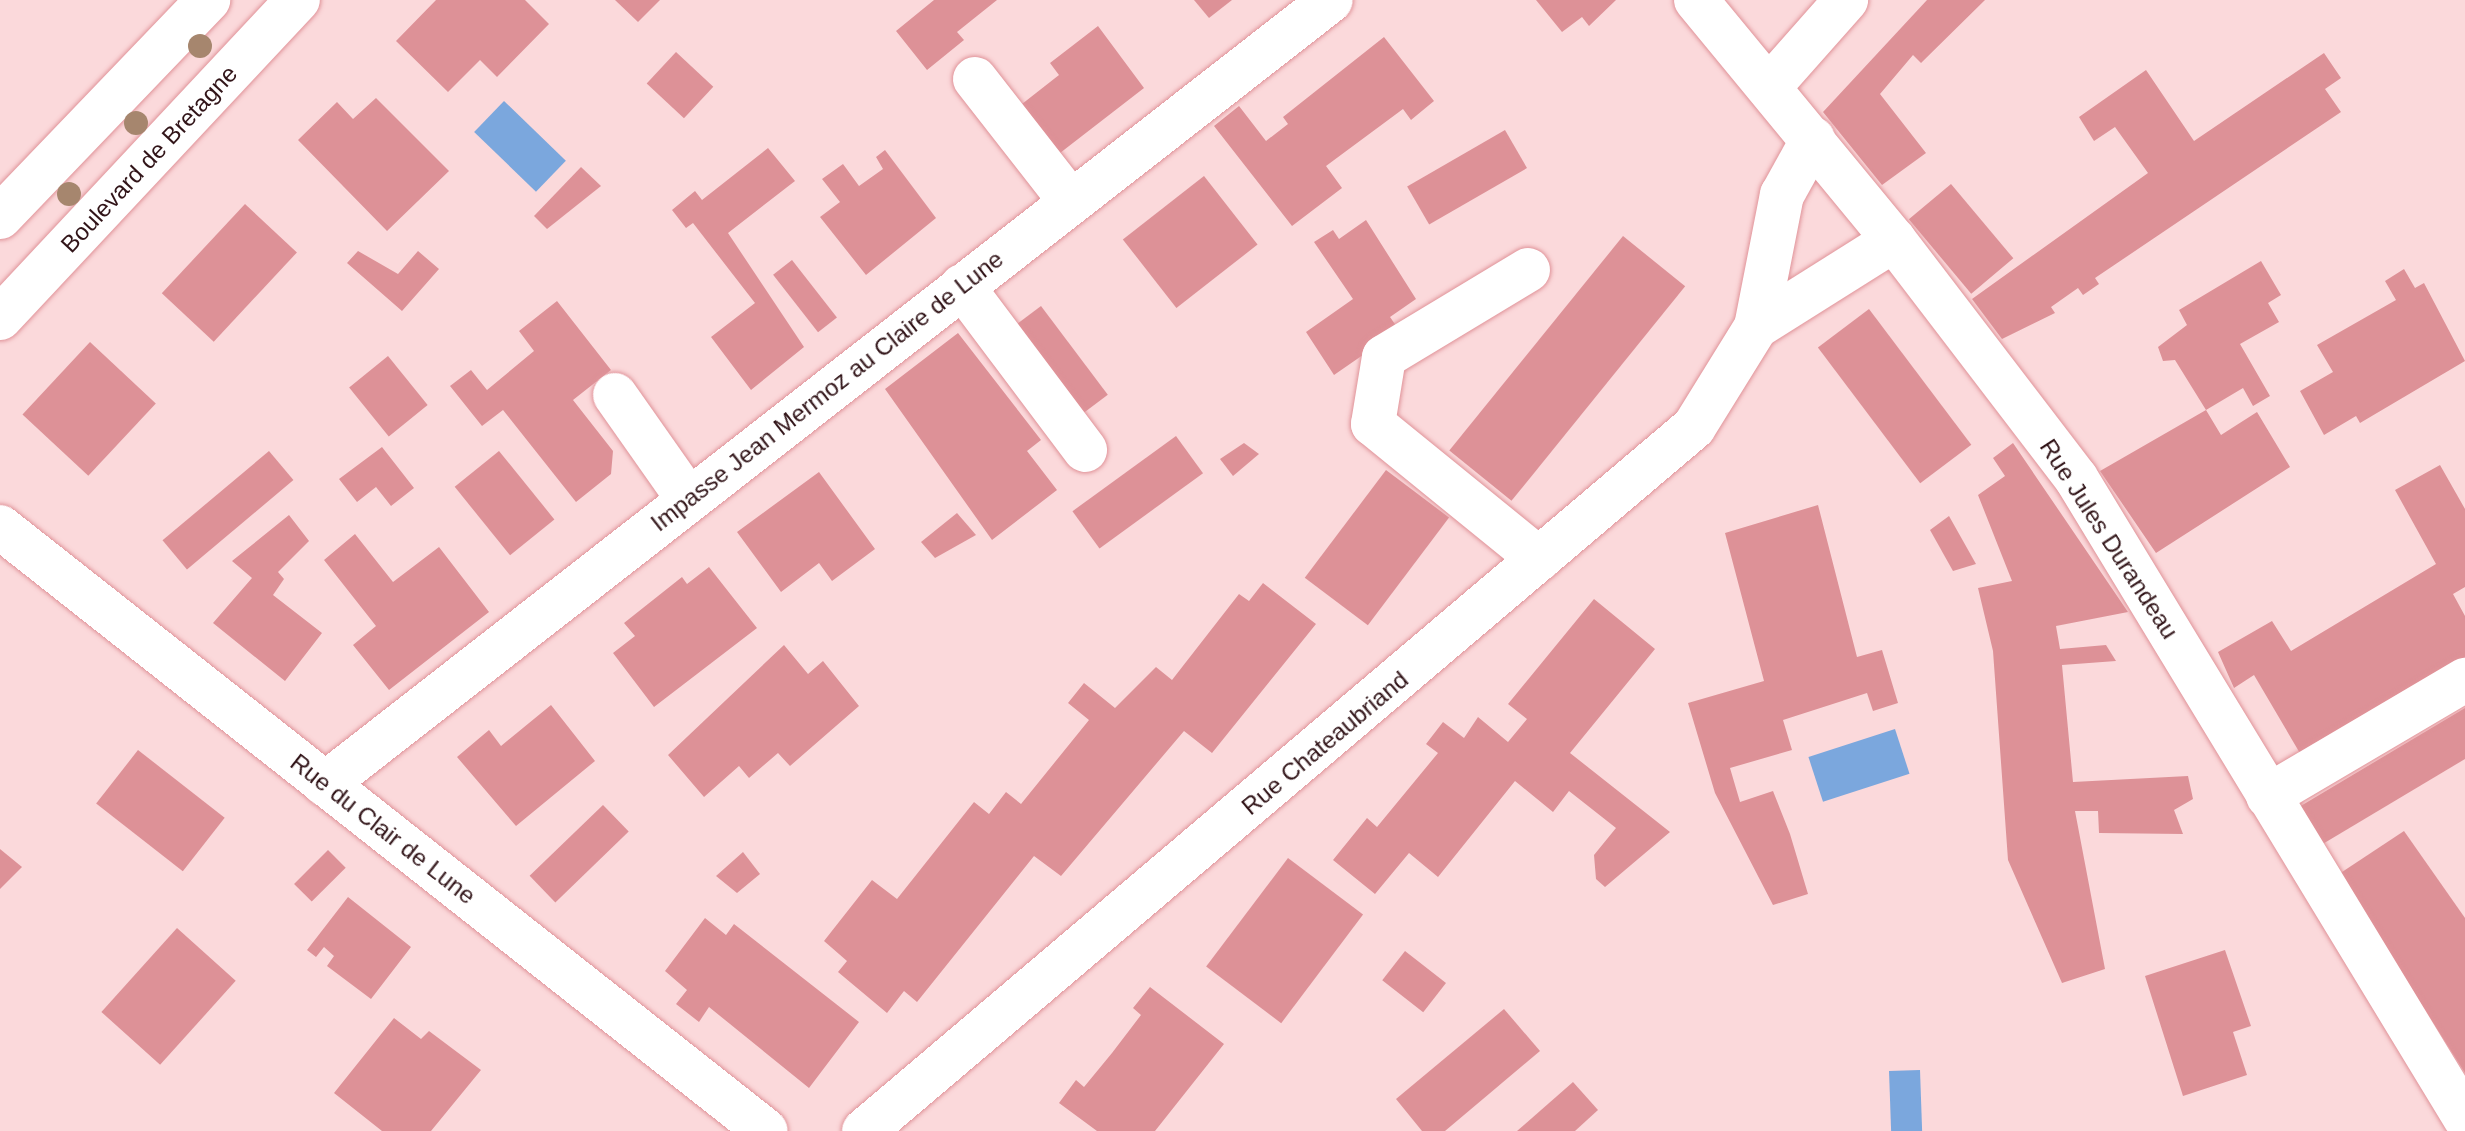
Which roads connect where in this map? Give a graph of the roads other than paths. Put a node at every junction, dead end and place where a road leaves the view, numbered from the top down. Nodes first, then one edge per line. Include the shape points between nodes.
1 (208, 0) edge
2 (298, 0) edge
3 (1331, 0) edge
4 (1696, 0) edge
5 (1846, 0) edge
6 (975, 79) dead end
7 (1770, 86) junction
8 (1813, 139) junction
9 (1071, 202) junction
10 (2, 210) edge
11 (1894, 240) junction
12 (1528, 270) dead end
13 (962, 286) junction
14 (0, 318) edge
15 (1756, 327) junction
16 (615, 395) dead end
17 (1085, 450) dead end
18 (688, 499) junction
19 (0, 527) edge
20 (1539, 559) junction
21 (2465, 680) edge
22 (325, 784) junction
23 (2268, 796) junction
24 (2465, 1118) edge
25 (766, 1131) edge
26 (864, 1131) edge

1 - 10 street
2 - 14 street, Boulevard de Bretagne
3 - 9 street, Impasse Jean Mermoz au Claire de Lune
4 - 7 street, Rue Jules Durandeau
5 - 7 street
6 - 9 street
7 - 8 street, Rue Jules Durandeau
8 - 11 street, Rue Jules Durandeau
8 - 15 street, Rue Chateaubriand via 1782,195
9 - 13 street, Impasse Jean Mermoz au Claire de Lune
11 - 15 street, Rue Chateaubriand
11 - 23 street, Rue Jules Durandeau via 2076,478
12 - 20 street via 1384,357 1373,424
13 - 17 street
13 - 18 street, Impasse Jean Mermoz au Claire de Lune
15 - 20 street, Rue Chateaubriand via 1694,427
16 - 18 street
18 - 22 street, Impasse Jean Mermoz au Claire de Lune
19 - 22 street, Rue du Clair de Lune
20 - 26 street, Rue Chateaubriand
21 - 23 street
22 - 25 street, Rue du Clair de Lune
23 - 24 street, Rue Jules Durandeau

